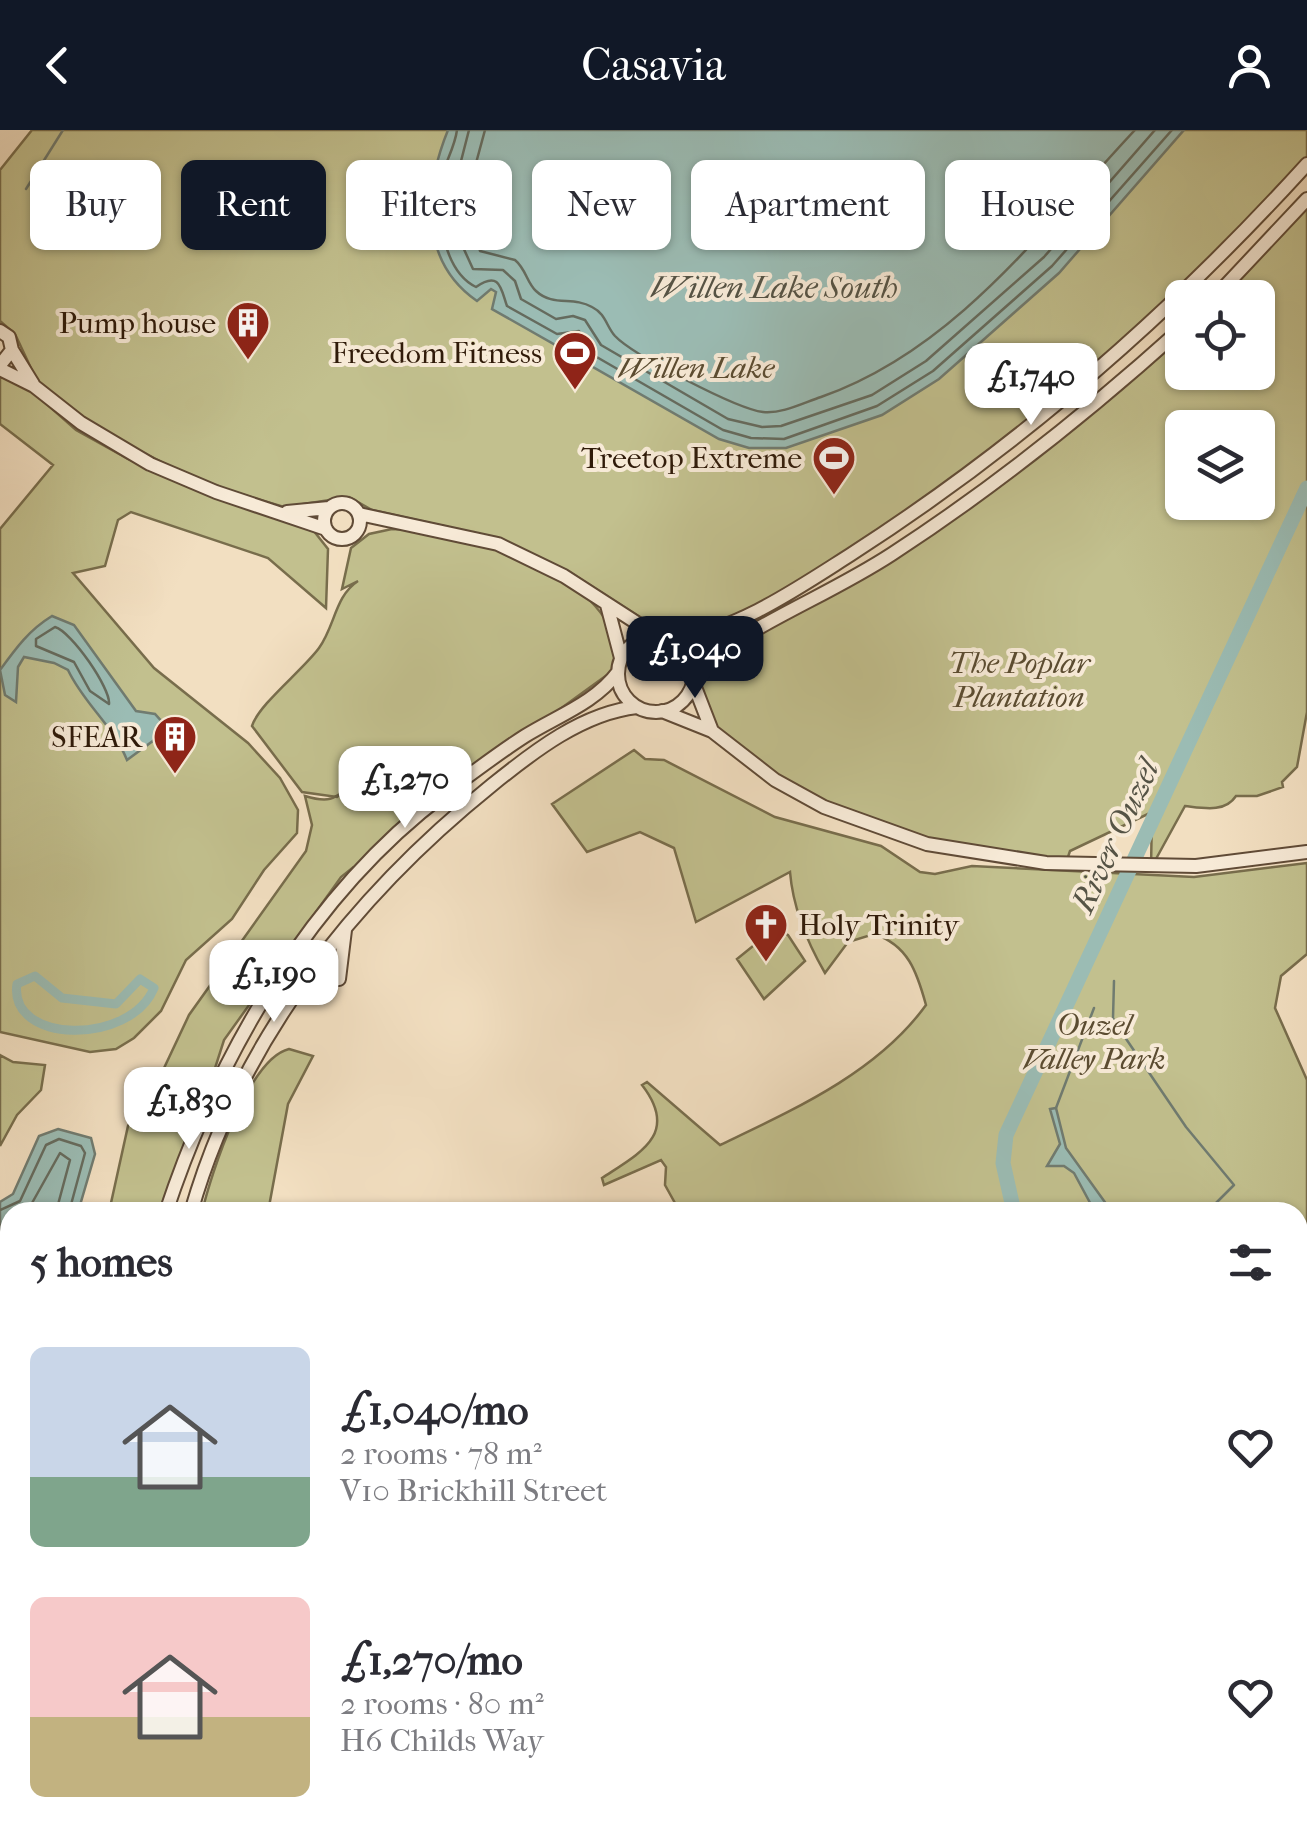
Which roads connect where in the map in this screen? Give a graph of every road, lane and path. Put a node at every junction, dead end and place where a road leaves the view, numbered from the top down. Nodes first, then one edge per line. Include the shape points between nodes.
1 (1307, 164) edge
2 (1307, 199) edge
3 (1231, 280) edge
4 (0, 330) edge
5 (1165, 343) edge
6 (12, 350) junction
7 (0, 367) edge
8 (34, 386) junction
9 (329, 508) junction
10 (285, 512) junction
11 (358, 514) junction
12 (393, 523) junction
13 (326, 528) junction
14 (356, 533) junction
15 (606, 605) junction
16 (657, 636) junction
17 (673, 640) junction
18 (619, 664) junction
19 (693, 676) junction
20 (641, 708) junction
21 (661, 711) junction
22 (712, 731) junction
23 (1307, 852) edge
24 (345, 928) junction
25 (297, 949) junction
26 (316, 963) junction
27 (339, 980) dead end
28 (170, 1202) edge
29 (195, 1202) edge

1 - 17 street via 1228,252 1069,396 984,461 795,590 725,627
2 - 3 street
4 - 6 street
5 - 19 street via 997,481 890,555 720,649
6 - 7 street
6 - 8 street
7 - 8 street
8 - 10 street via 134,456 216,492
9 - 10 street
9 - 11 street via 345,503
9 - 13 street
10 - 13 street
11 - 12 street
11 - 14 street
12 - 14 street
12 - 15 street via 498,544
13 - 14 street via 337,538
15 - 16 street
15 - 18 street
16 - 17 street
16 - 18 street via 636,642
17 - 19 street via 685,649
18 - 20 street via 626,698
18 - 25 street via 594,696 502,751 416,817 345,888
19 - 21 street via 682,701
19 - 22 street
20 - 21 street
20 - 24 street via 596,716 506,774 421,844
21 - 22 street
22 - 23 street via 776,780 866,826 928,844 1046,863 1196,866
24 - 26 street
24 - 27 street
25 - 26 street
25 - 28 street via 210,1102
26 - 29 street via 241,1087

